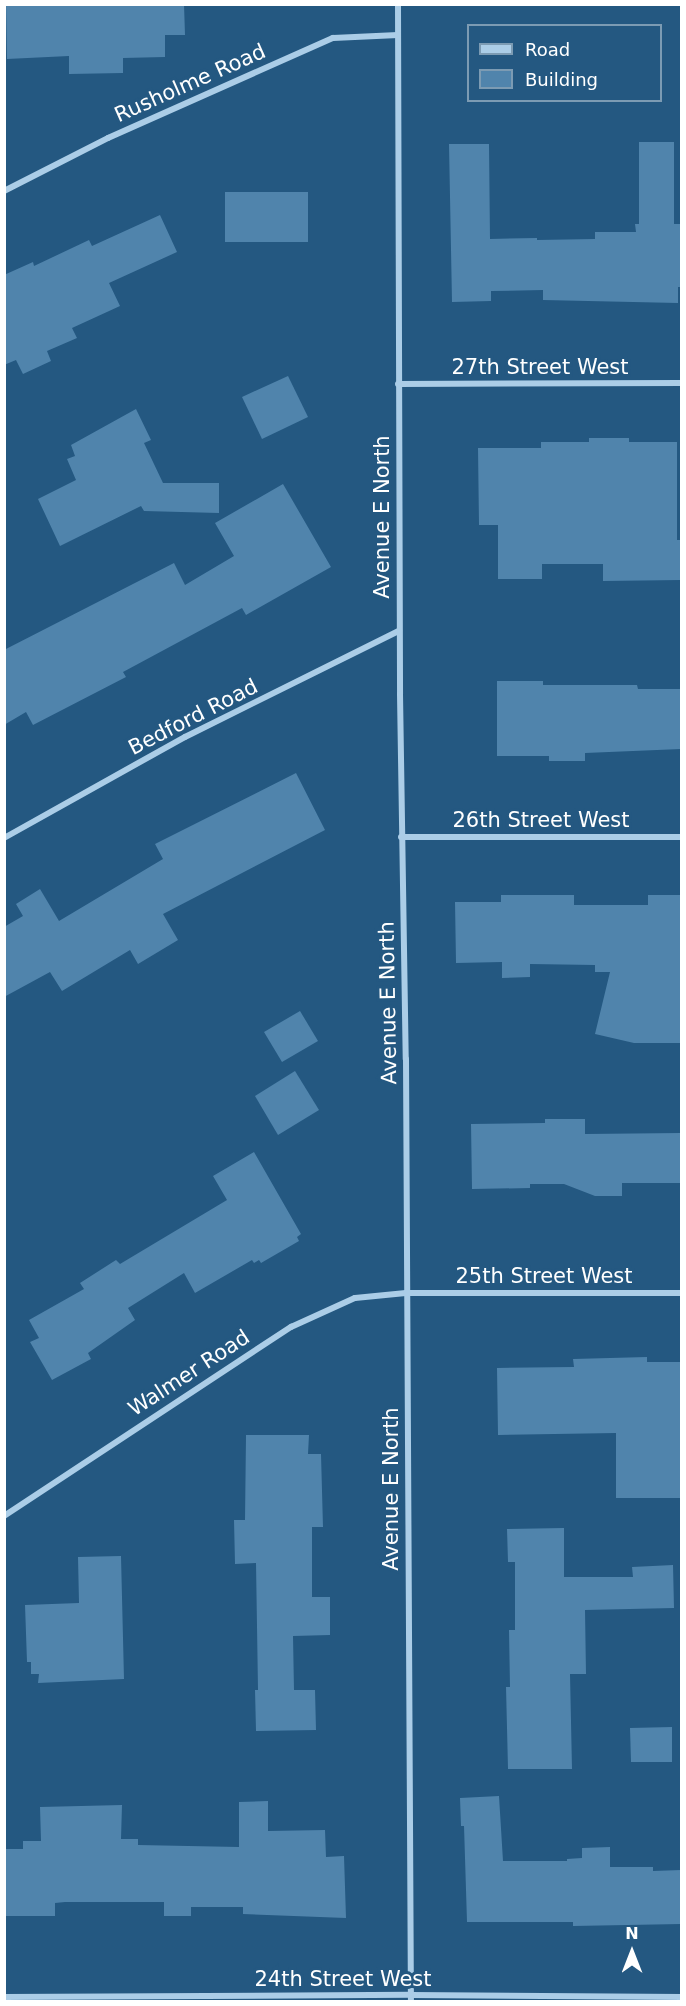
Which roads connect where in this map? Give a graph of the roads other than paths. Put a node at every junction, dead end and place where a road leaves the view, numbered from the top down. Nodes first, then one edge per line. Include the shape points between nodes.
1 (398, 4) edge
2 (398, 35) junction
3 (4, 191) edge
4 (681, 383) edge
5 (398, 384) junction
6 (399, 631) junction
7 (401, 837) junction
8 (681, 837) edge
9 (4, 838) edge
10 (406, 1293) junction
11 (681, 1293) edge
12 (4, 1516) edge
13 (4, 1997) edge
14 (681, 1997) edge
15 (411, 1998) edge

1 - 2 street, Avenue E North
2 - 3 street, Rusholme Road via 333,38 108,138
2 - 5 street, Avenue E North
4 - 5 street, 27th Street West
5 - 6 street, Avenue E North
6 - 7 street, Avenue E North
6 - 9 street, Bedford Road via 185,737
7 - 8 street, 26th Street West
7 - 10 street, Avenue E North
10 - 11 street, 25th Street West
10 - 12 street, Walmer Road via 355,1298 291,1327
10 - 15 street, Avenue E North
13 - 15 street, 24th Street West
14 - 15 street, 24th Street West

